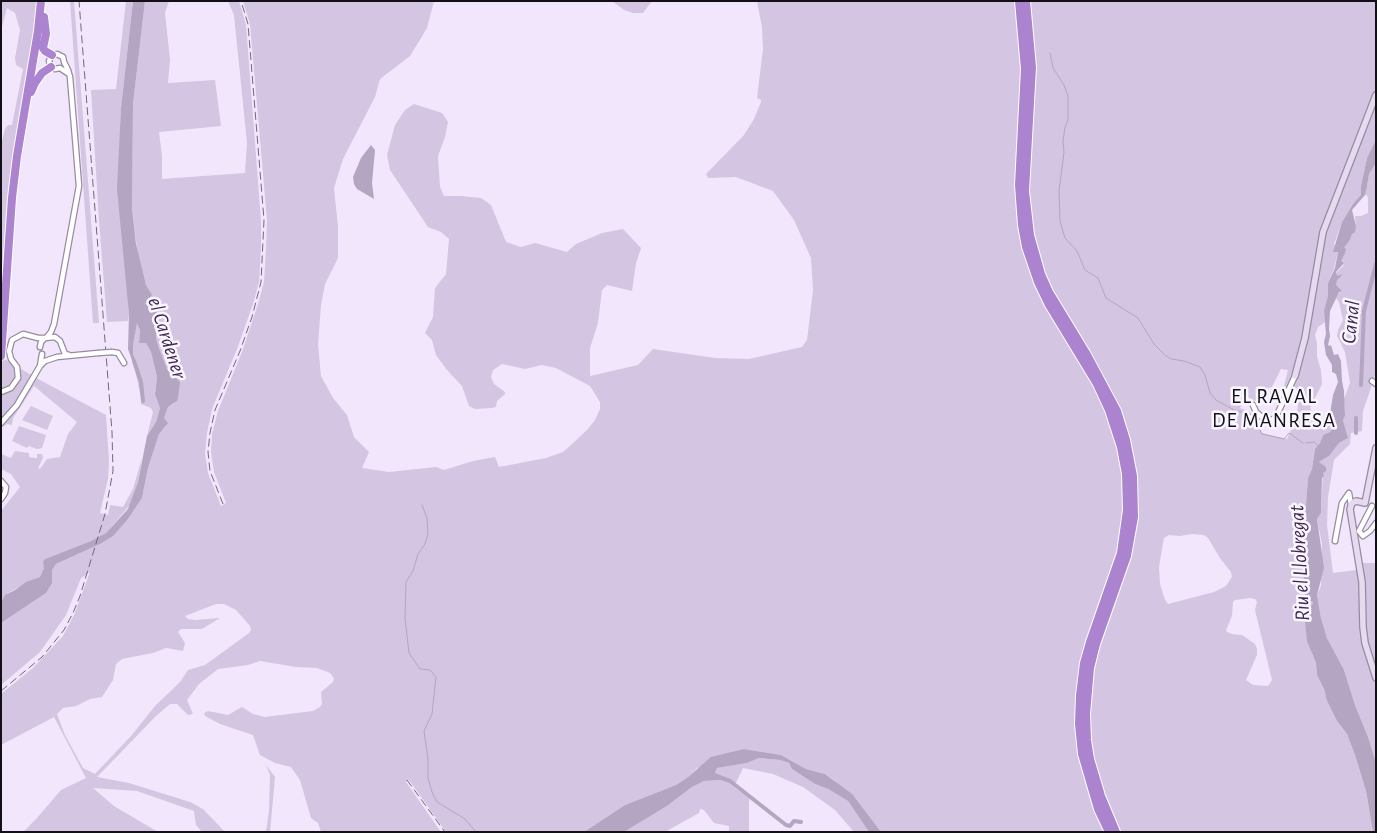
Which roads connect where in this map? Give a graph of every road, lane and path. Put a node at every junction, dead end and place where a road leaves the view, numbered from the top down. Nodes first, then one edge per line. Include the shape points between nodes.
1 (41, 1) edge
2 (1019, 1) edge
3 (1026, 1) edge
4 (52, 55) junction
5 (64, 62) junction
6 (56, 68) junction
7 (69, 74) junction
8 (1376, 95) edge
9 (24, 118) junction
10 (1, 310) edge
11 (54, 324) junction
12 (33, 336) junction
13 (46, 337) junction
14 (57, 338) junction
15 (40, 347) junction
16 (62, 348) junction
17 (42, 354) junction
18 (1, 356) edge
19 (57, 357) junction
20 (72, 357) junction
21 (51, 359) junction
22 (124, 363) dead end
23 (40, 366) junction
24 (1295, 376) joint
25 (1, 392) edge
26 (1253, 405) dead end
27 (1, 423) edge
28 (1376, 448) edge
29 (1, 481) edge
30 (1, 499) edge
31 (1366, 502) junction
32 (1351, 507) junction
33 (1374, 507) edge
34 (1375, 526) edge
35 (1335, 541) dead end
36 (1376, 678) edge
37 (1109, 832) edge
38 (1116, 832) edge

1 - 4 highway via 46,34 43,48
1 - 9 highway
1 - 10 highway via 11,176
2 - 37 highway via 1025,69 1019,185 1026,247 1049,305 1109,410 1126,474 1127,510 1121,553 1090,642 1080,695 1082,754 1098,809
3 - 38 highway via 1032,67 1025,191 1030,235 1049,292 1116,411 1133,476 1134,517 1127,556 1096,644 1089,675 1086,714 1090,759
4 - 5 street via 61,55
4 - 6 street via 49,61
5 - 6 street
5 - 7 street
6 - 7 street
6 - 9 highway via 42,73 35,83
7 - 11 street via 78,192
8 - 24 street via 1324,232 1304,344
9 - 18 highway via 12,198
11 - 13 street
11 - 14 street
12 - 13 street
12 - 15 street
12 - 25 street via 23,334 12,340 9,351 18,378 11,388
13 - 14 street
13 - 15 street
14 - 16 street
15 - 17 street
16 - 19 street
16 - 20 street
17 - 21 street
17 - 23 street
19 - 20 street
19 - 21 street
20 - 22 street, bridge via 112,352 118,353
21 - 23 street
23 - 27 street via 18,405
24 - 26 street via 1272,420 1263,418
28 - 31 street
29 - 30 street via 6,488
31 - 32 street via 1356,501
31 - 33 street
32 - 35 street via 1349,494 1342,503
32 - 36 street via 1362,582 1365,644
33 - 34 street via 1360,531 1362,536

